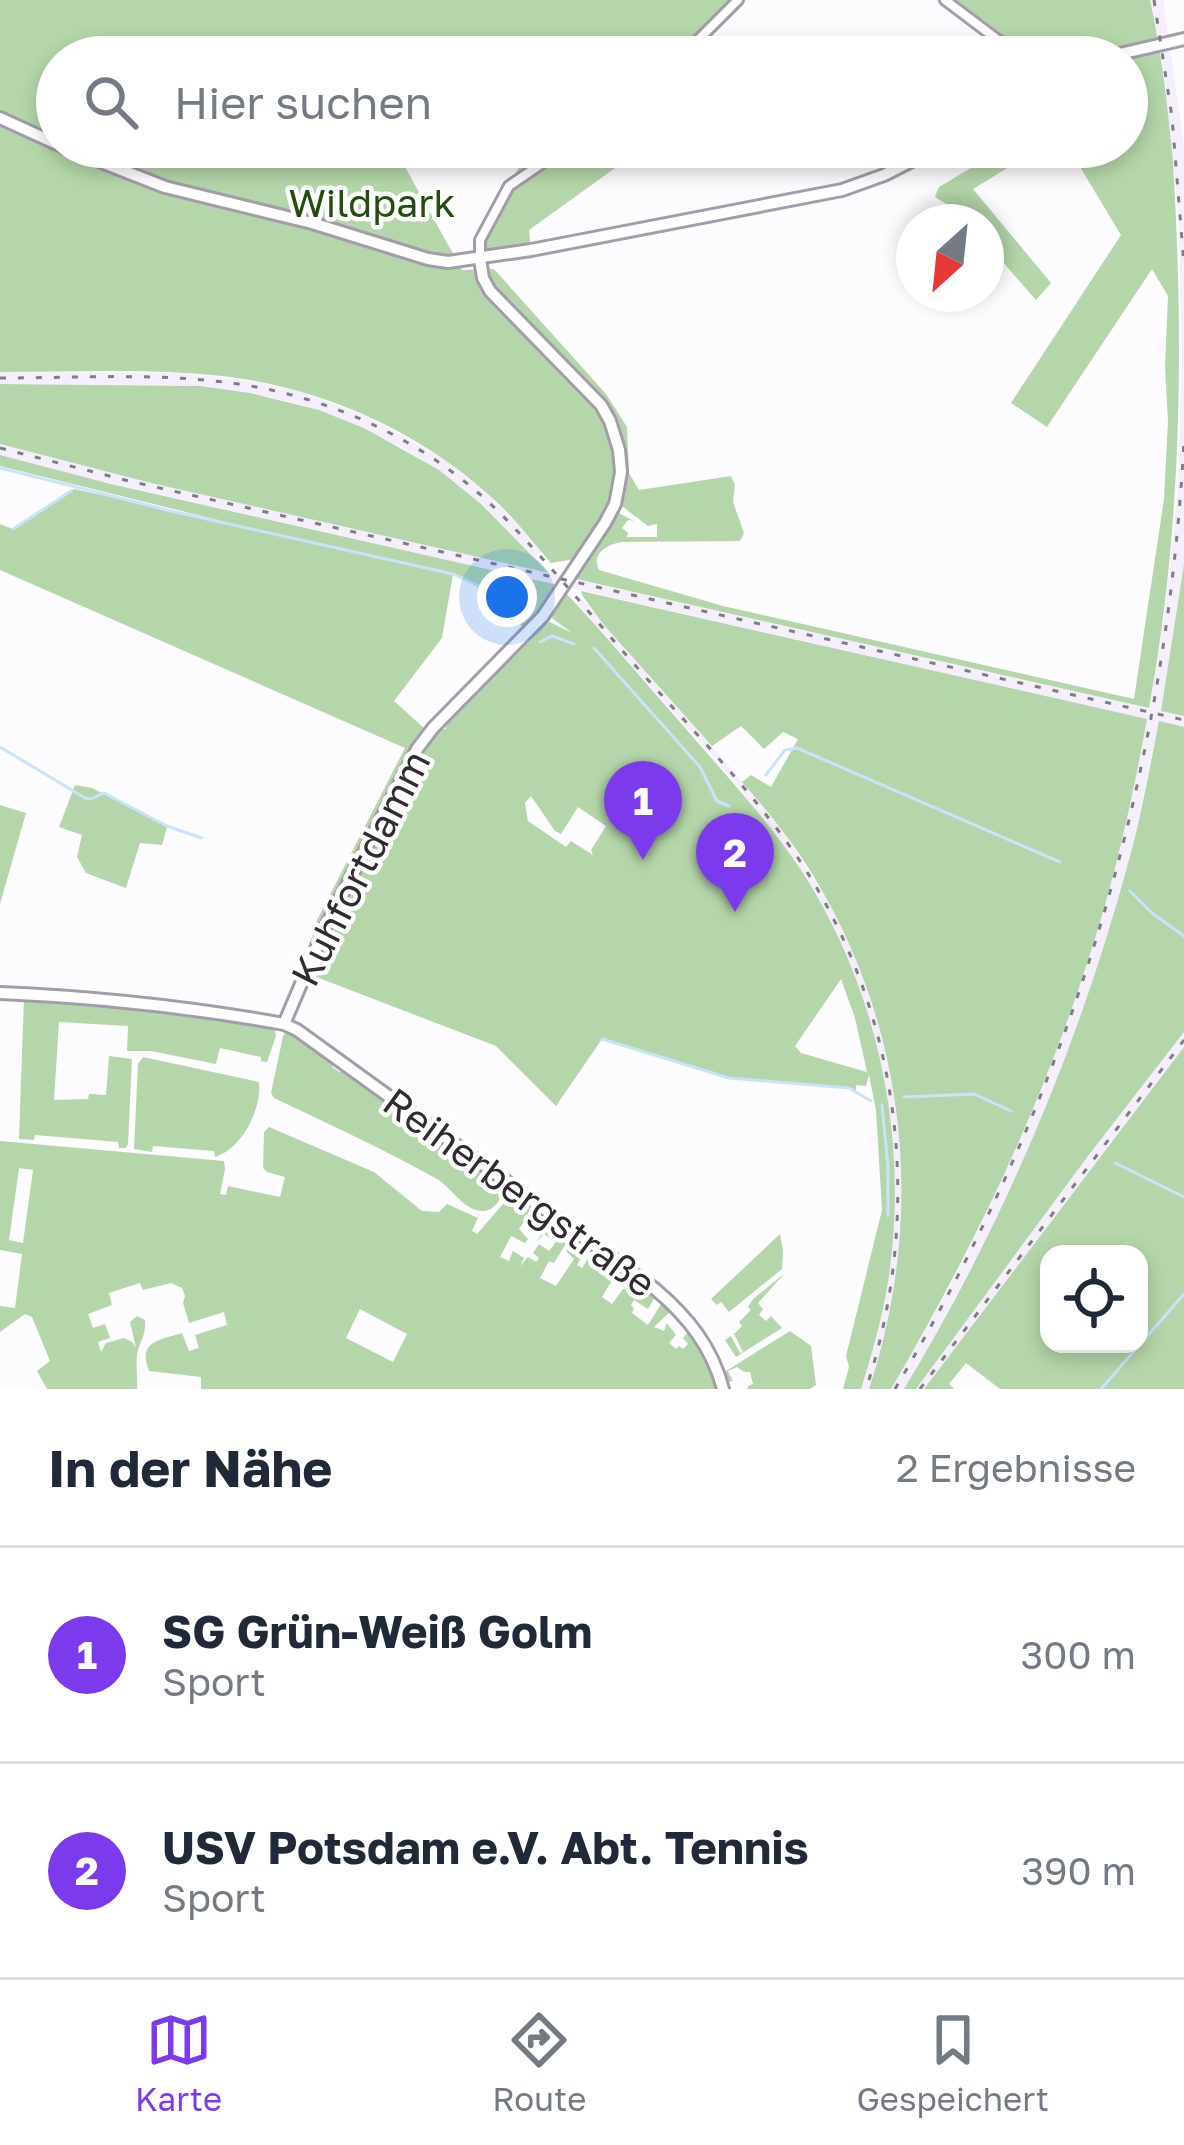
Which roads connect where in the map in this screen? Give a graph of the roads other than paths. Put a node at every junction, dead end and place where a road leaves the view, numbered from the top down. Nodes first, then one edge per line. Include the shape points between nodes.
1 (739, 0) edge
2 (945, 0) edge
3 (702, 36) edge
4 (993, 36) edge
5 (1184, 40) edge
6 (1148, 48) edge
7 (0, 118) edge
8 (36, 135) edge
9 (116, 168) edge
10 (536, 168) edge
11 (898, 168) edge
12 (480, 260) junction
13 (0, 993) edge
14 (284, 1024) junction
15 (723, 1389) edge

1 - 3 street
2 - 4 street
5 - 6 street
7 - 8 street
9 - 12 street via 428,259
10 - 12 street via 509,187 480,240
11 - 12 street via 842,190
12 - 14 street, Kuhfortdamm via 490,291 610,421 621,458 616,499 543,616 417,749
13 - 14 street via 161,1004
14 - 15 street, Reiherbergstraße via 655,1289 696,1330

